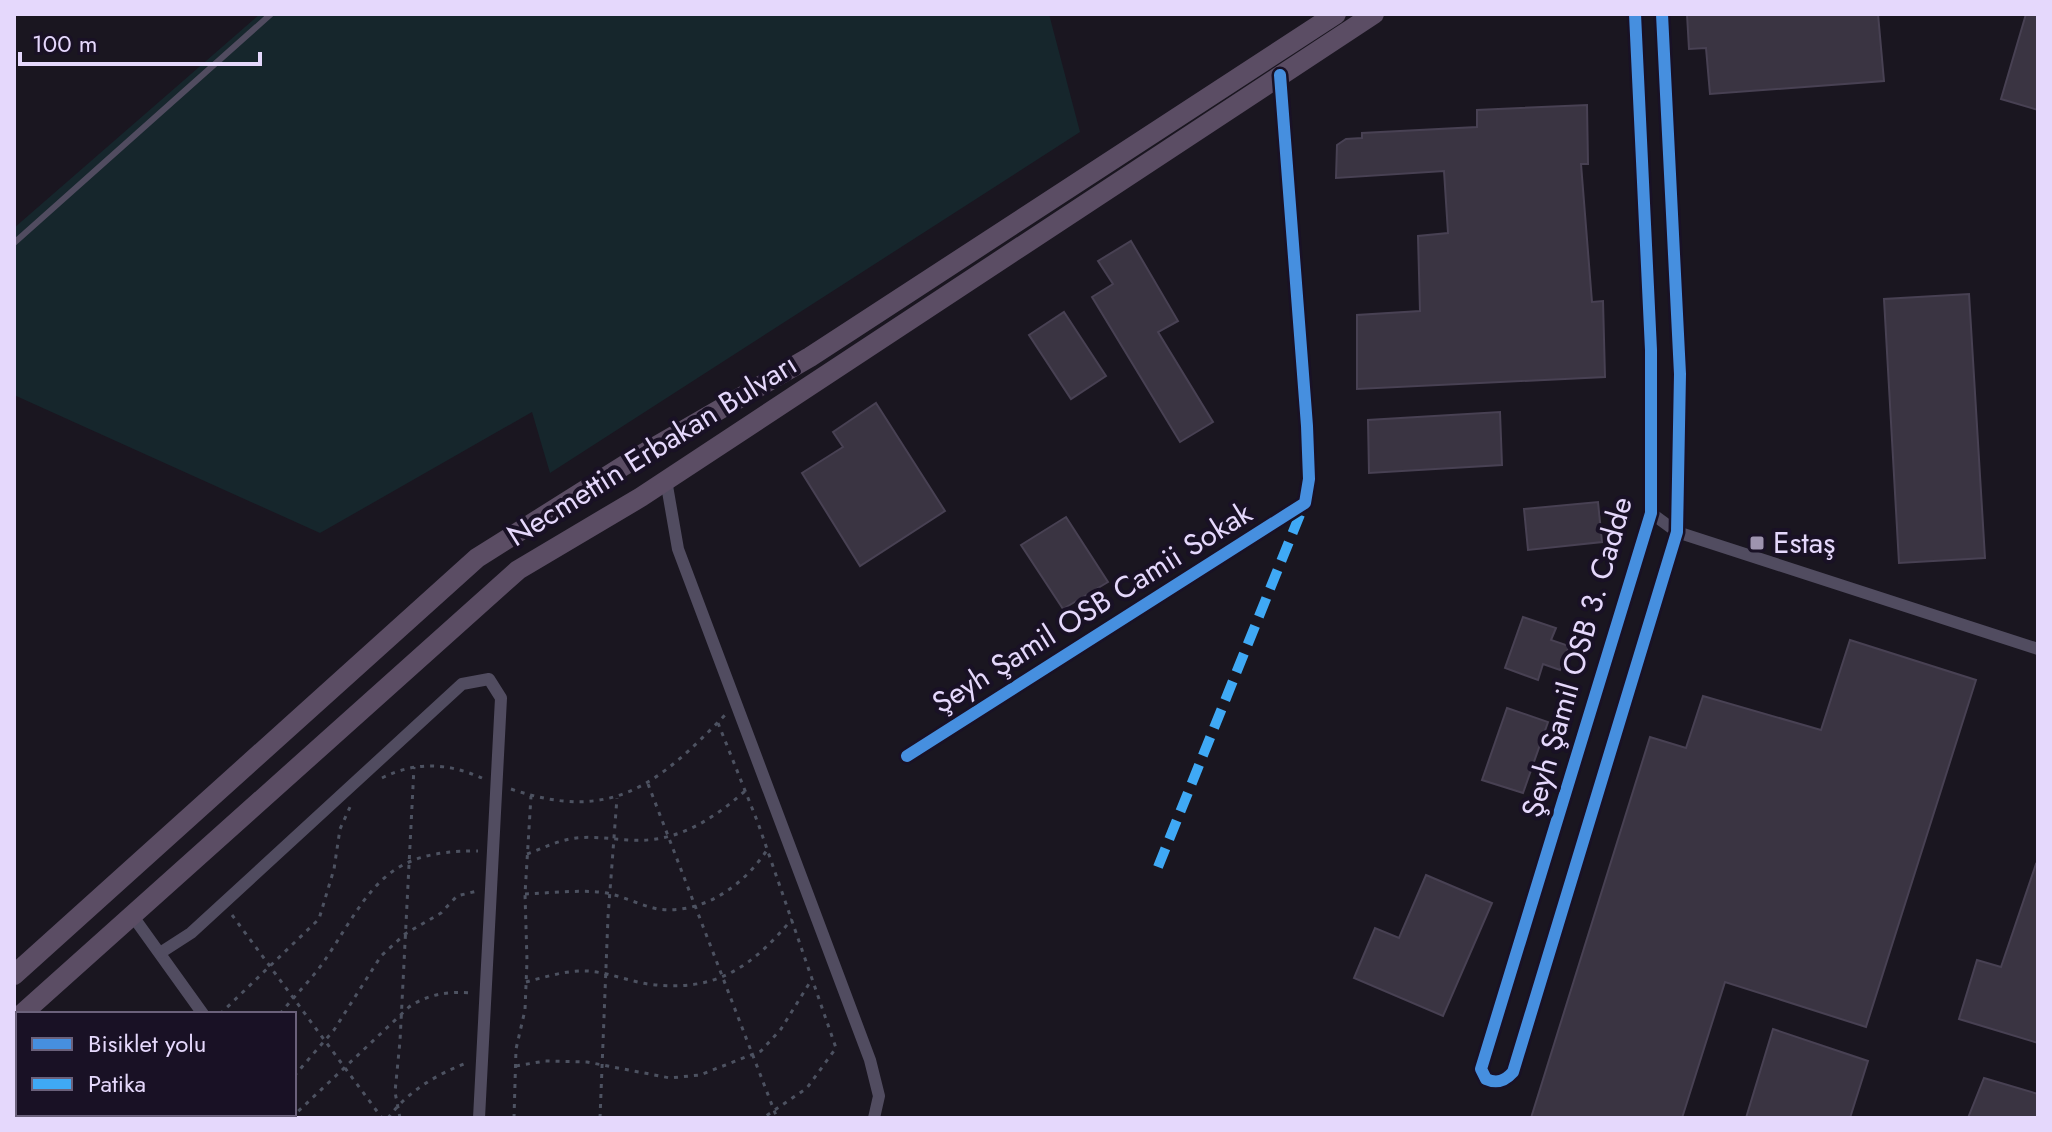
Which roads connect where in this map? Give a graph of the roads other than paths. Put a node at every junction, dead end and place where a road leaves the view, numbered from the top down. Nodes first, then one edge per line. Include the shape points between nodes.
1 (271, 14) edge
2 (1336, 14) edge
3 (1374, 14) edge
4 (1635, 14) edge
5 (1662, 14) edge
6 (1280, 75) junction
7 (14, 243) edge
8 (666, 480) junction
9 (1651, 513) junction
10 (1677, 532) junction
11 (2038, 649) edge
12 (907, 756) dead end
13 (132, 915) junction
14 (160, 953) junction
15 (14, 975) edge
16 (24, 1012) edge
17 (202, 1012) edge
18 (479, 1118) edge
19 (874, 1118) edge

1 - 7 lane
2 - 15 main road, Necmettin Erbakan Bulvarı via 810,357 477,558
3 - 6 main road, Necmettin Erbakan Bulvarı
4 - 9 street, Şeyh Şamil OSB 3. Cadde via 1651,350
5 - 10 street via 1680,374
6 - 8 main road, Necmettin Erbakan Bulvarı
6 - 12 street, Şeyh Şamil OSB Camii Sokak via 1307,426 1305,503
8 - 13 main road, Necmettin Erbakan Bulvarı via 518,570
8 - 19 street via 678,549 870,1060 879,1096
9 - 10 street
9 - 10 street, Şeyh Şamil OSB 3. Cadde via 1481,1069 1486,1079 1496,1082 1513,1072
10 - 11 street
13 - 14 street
13 - 16 main road, Necmettin Erbakan Bulvarı
14 - 17 street
14 - 18 street via 191,933 462,684 489,679 501,698

